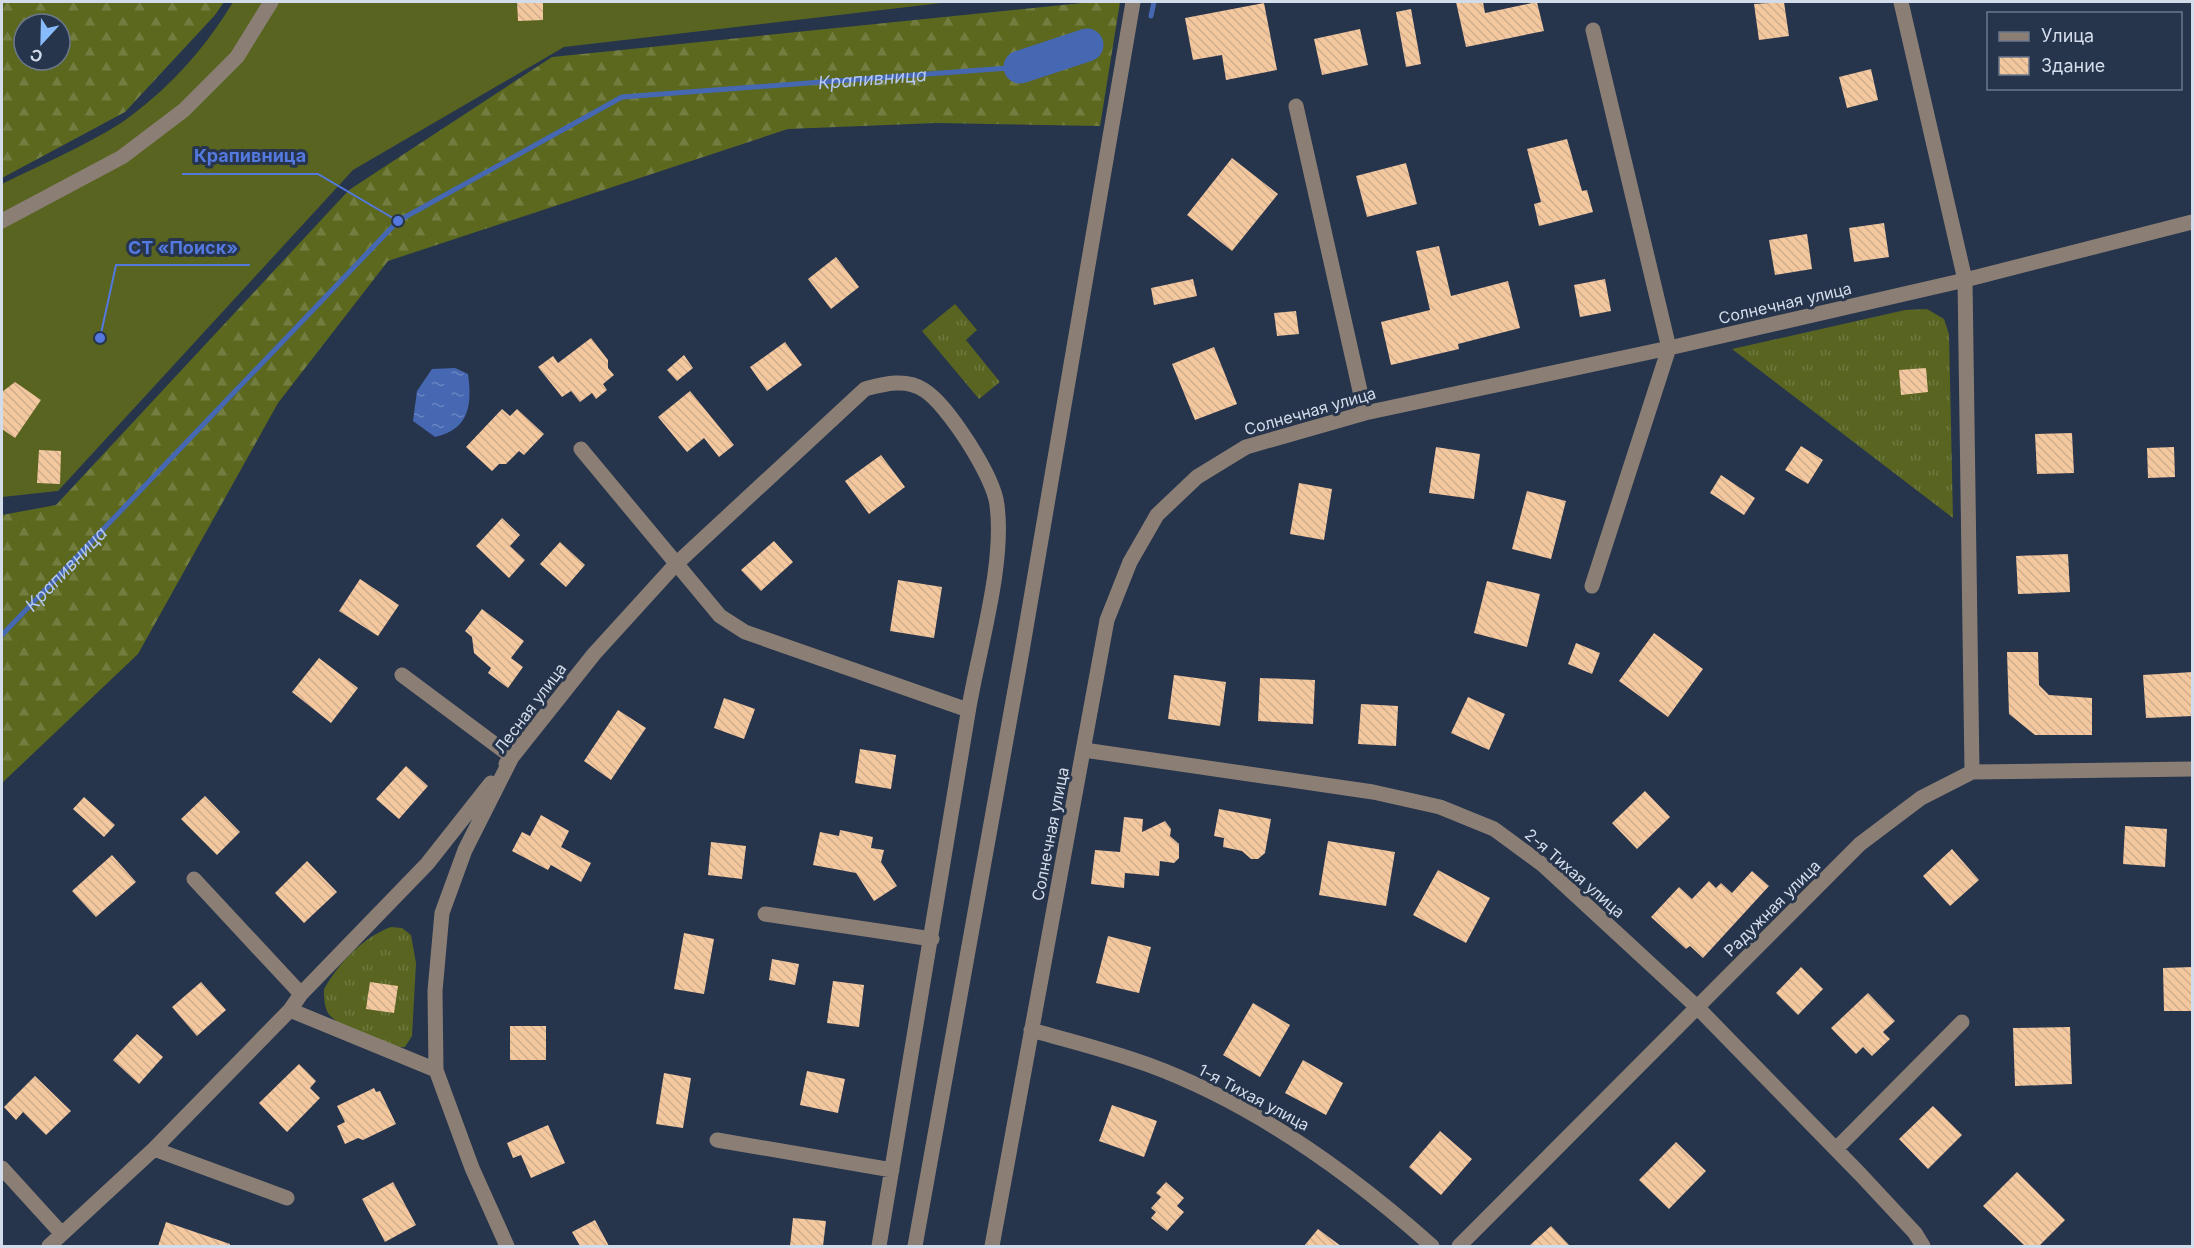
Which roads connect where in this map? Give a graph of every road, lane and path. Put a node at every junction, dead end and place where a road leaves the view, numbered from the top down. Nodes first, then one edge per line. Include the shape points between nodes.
1 (271, 2) edge
2 (1133, 2) edge
3 (1901, 2) edge
4 (1593, 30) dead end
5 (1296, 106) dead end
6 (2, 221) edge
7 (2193, 222) edge
8 (1965, 280) junction
9 (1669, 348) junction
10 (1365, 413) junction
11 (581, 449) dead end
12 (675, 565) junction
13 (1592, 586) dead end
14 (402, 675) dead end
15 (969, 710) junction
16 (1084, 750) junction
17 (512, 757) junction
18 (2193, 769) edge
19 (1972, 772) junction
20 (194, 879) dead end
21 (765, 914) dead end
22 (932, 939) junction
23 (301, 994) junction
24 (1698, 1008) junction
25 (290, 1011) junction
26 (1962, 1022) dead end
27 (1031, 1030) junction
28 (436, 1070) junction
29 (717, 1140) dead end
30 (154, 1149) junction
31 (1836, 1149) junction
32 (2, 1168) edge
33 (892, 1170) junction
34 (287, 1198) dead end
35 (62, 1234) junction
36 (50, 1246) edge
37 (507, 1246) edge
38 (879, 1246) edge
39 (915, 1246) edge
40 (992, 1246) edge
41 (1432, 1246) edge
42 (1459, 1246) edge
43 (1923, 1246) edge

1 - 6 street via 237,57 184,110 122,157
2 - 39 street
3 - 8 street
4 - 9 street
5 - 10 street
7 - 8 street, Солнечная улица
8 - 9 street, Солнечная улица
8 - 19 street
9 - 10 street, Солнечная улица
9 - 13 street
10 - 16 street, Солнечная улица via 1246,447 1197,477 1157,515 1130,562 1107,620
11 - 12 street
12 - 15 street via 720,616 745,632
12 - 15 street, Лесная улица via 865,389 894,381 923,389 947,410 988,478 997,502 1000,541
12 - 17 street, Лесная улица via 594,654
14 - 17 street
15 - 22 street
16 - 24 street, 2-я Тихая улица via 1372,792 1440,807 1494,829 1543,865
16 - 27 street, Солнечная улица
17 - 23 street via 427,864
17 - 28 street, Лесная улица via 465,850 442,913 435,992
18 - 19 street, Радужная улица
19 - 24 street, Радужная улица via 1921,798 1860,844
20 - 23 street
21 - 22 street
22 - 33 street
23 - 25 street
24 - 31 street, 2-я Тихая улица
24 - 42 street, Радужная улица
25 - 28 street
25 - 30 street
26 - 31 street
27 - 40 street, Солнечная улица
27 - 41 street, 1-я Тихая улица via 1151,1066 1226,1100 1301,1142 1383,1202
28 - 37 street, Лесная улица via 472,1168
29 - 33 street
30 - 34 street
30 - 35 street
31 - 43 street, 2-я Тихая улица
32 - 35 street
33 - 38 street
35 - 36 street

